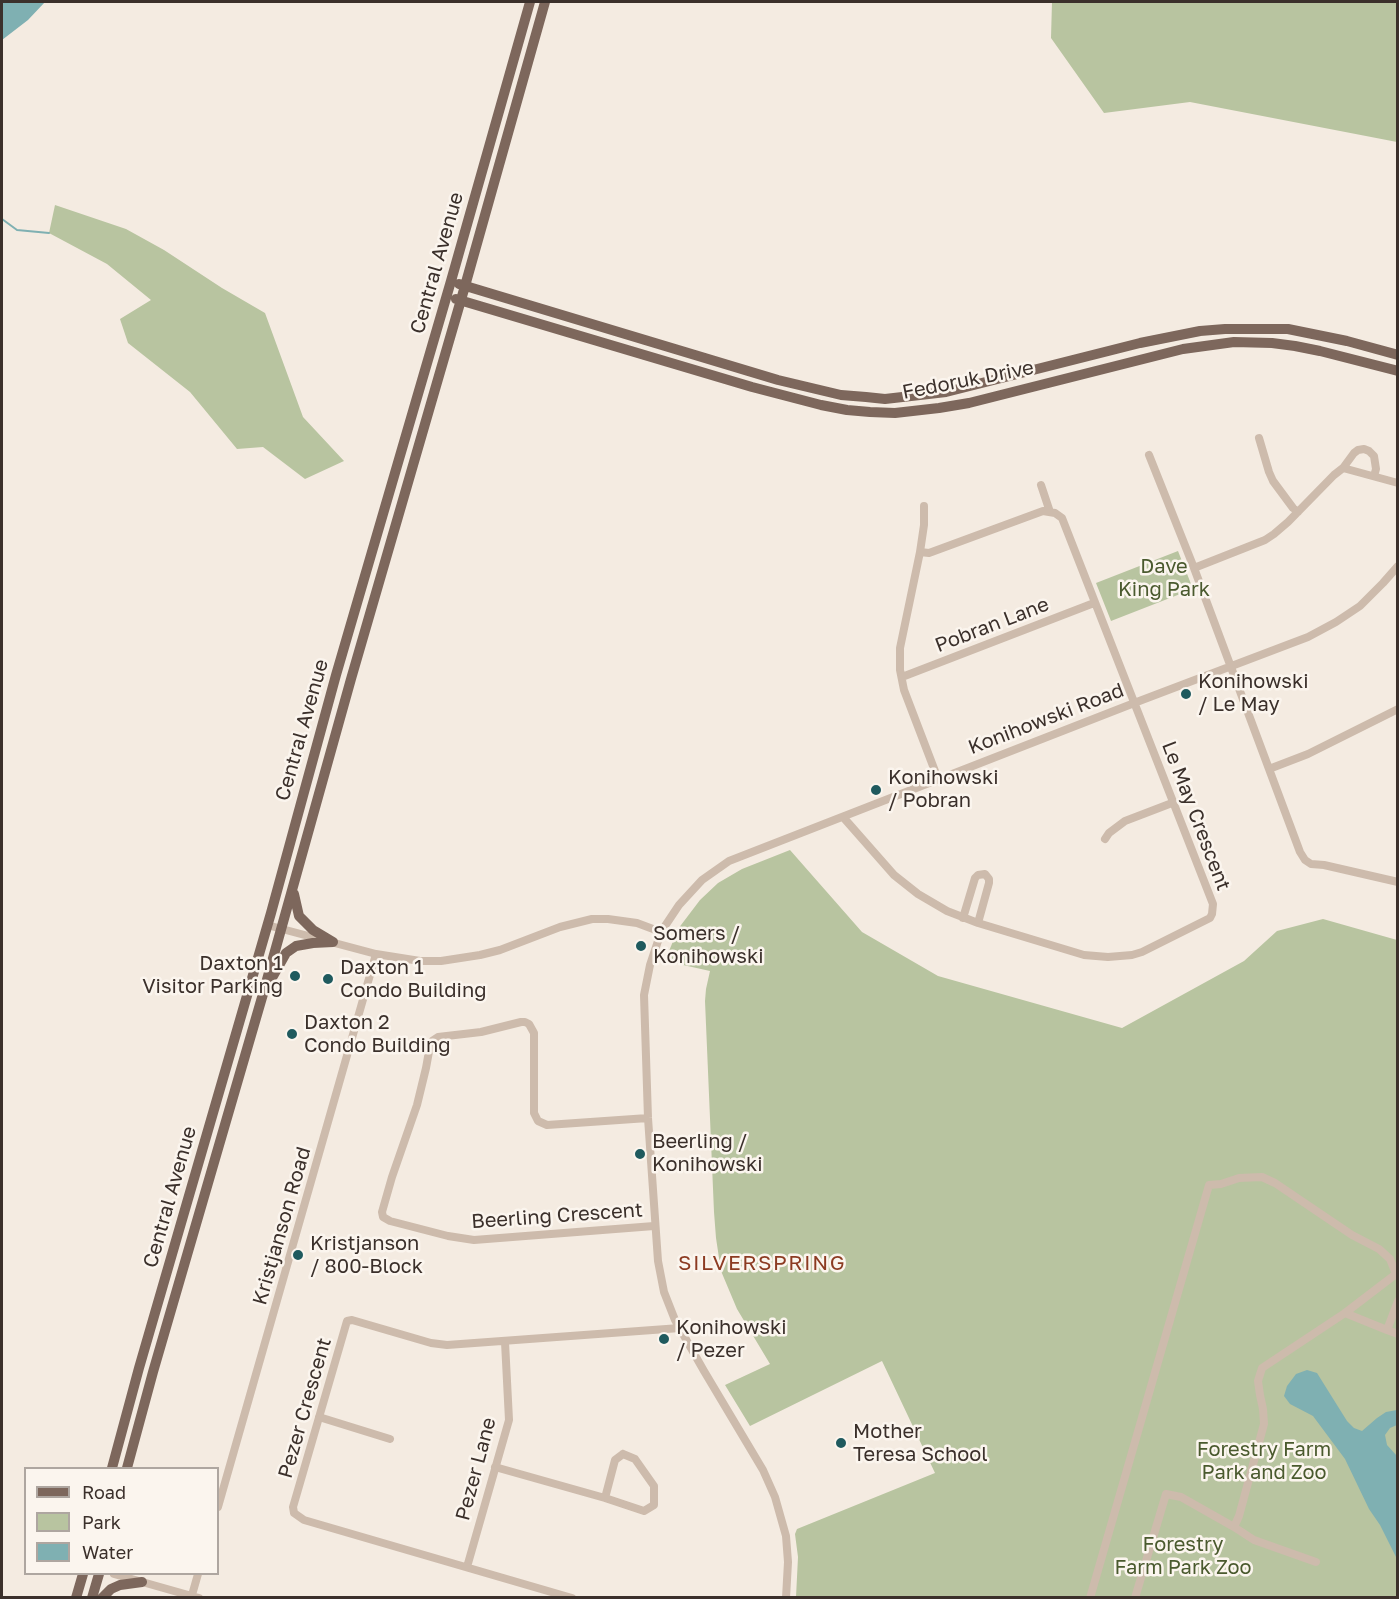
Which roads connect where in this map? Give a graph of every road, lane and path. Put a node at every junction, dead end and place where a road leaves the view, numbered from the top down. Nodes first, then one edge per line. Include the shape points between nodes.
1 (530, 2) edge
2 (545, 2) edge
3 (451, 281) junction
4 (465, 286) junction
5 (446, 297) junction
6 (461, 301) junction
7 (1398, 355) edge
8 (1398, 371) edge
9 (1259, 438) dead end
10 (1149, 455) dead end
11 (1343, 468) junction
12 (1374, 476) junction
13 (1398, 483) edge
14 (1041, 485) dead end
15 (924, 506) dead end
16 (1050, 512) junction
17 (1298, 512) junction
18 (920, 552) junction
19 (1398, 566) edge
20 (1194, 568) junction
21 (1094, 603) junction
22 (1230, 666) junction
23 (902, 677) junction
24 (1134, 703) junction
25 (1398, 709) edge
26 (1269, 769) junction
27 (938, 779) junction
28 (1172, 803) junction
29 (843, 817) junction
30 (1105, 838) dead end
31 (1398, 882) edge
32 (293, 887) junction
33 (963, 918) junction
34 (978, 923) junction
35 (267, 925) junction
36 (282, 929) junction
37 (661, 932) junction
38 (333, 942) junction
39 (376, 954) junction
40 (263, 994) junction
41 (648, 1118) junction
42 (654, 1226) junction
43 (1397, 1275) edge
44 (1398, 1300) edge
45 (1345, 1313) junction
46 (680, 1328) junction
47 (1387, 1330) junction
48 (1398, 1335) edge
49 (505, 1342) junction
50 (319, 1417) junction
51 (390, 1439) dead end
52 (112, 1467) edge
53 (127, 1467) edge
54 (495, 1467) junction
55 (605, 1498) junction
56 (219, 1504) edge
57 (1234, 1527) junction
58 (1316, 1562) dead end
59 (467, 1567) junction
60 (83, 1575) edge
61 (99, 1575) edge
62 (118, 1575) edge
63 (135, 1575) edge
64 (198, 1575) edge
65 (142, 1581) junction
66 (195, 1596) edge
67 (76, 1598) edge
68 (92, 1598) edge
69 (102, 1598) edge
70 (572, 1598) edge
71 (786, 1598) edge
72 (1090, 1598) edge
73 (1135, 1598) edge

1 - 3 main road, Central Avenue
2 - 4 main road, Central Avenue
3 - 4 main road, Fedoruk Drive
3 - 5 main road, Central Avenue
4 - 6 main road, Central Avenue
4 - 7 main road, Fedoruk Drive via 778,380 841,395 875,398 946,392 1200,331 1288,329
5 - 6 main road, Fedoruk Drive
5 - 35 main road, Central Avenue
6 - 8 main road, Fedoruk Drive via 763,390 821,405 870,412 895,413 969,403 1183,349 1234,342 1295,346
6 - 32 main road, Central Avenue
9 - 17 street via 1273,481
10 - 20 street
11 - 12 street
11 - 12 street via 1354,453 1364,449 1374,456
11 - 17 street
12 - 13 street
14 - 16 street
15 - 18 street
16 - 18 street via 1034,514 929,553
16 - 21 street, Le May Crescent via 1062,518
17 - 20 street via 1265,540
18 - 23 street via 900,648
19 - 22 street, Konihowski Road via 1371,596 1336,622 1308,637
20 - 22 street
21 - 23 street, Pobran Lane
21 - 24 street, Le May Crescent
22 - 24 street, Konihowski Road
22 - 26 street
23 - 27 street
24 - 27 street, Konihowski Road
24 - 28 street, Le May Crescent
25 - 26 street
26 - 31 street via 1305,860
27 - 29 street, Konihowski Road
28 - 30 street via 1125,821
28 - 34 street, Le May Crescent via 1213,904 1210,918 1154,947 1132,955 1108,957 1084,955
29 - 33 street, Le May Crescent via 894,875 928,900
29 - 37 street, Konihowski Road via 729,861 702,880
32 - 36 main road, Central Avenue
32 - 38 main road via 299,916
33 - 34 street, Le May Crescent
33 - 34 street via 975,878 985,874 989,883
35 - 36 street
35 - 52 main road, Central Avenue
36 - 38 street
36 - 40 main road, Central Avenue
37 - 39 street via 637,923 592,919 480,956 420,961
37 - 41 street, Konihowski Road via 644,995
38 - 39 street
38 - 40 main road via 296,946 282,959
39 - 56 street, Kristjanson Road
40 - 53 main road, Central Avenue
41 - 42 street, Konihowski Road
41 - 42 street, Beerling Crescent via 547,1125 538,1121 534,1113 534,1033 525,1022 438,1037 430,1046 417,1105 382,1212 390,1221 474,1240
42 - 46 street, Konihowski Road via 664,1292
43 - 45 street
43 - 72 street via 1390,1259 1379,1250 1269,1180 1239,1178 1209,1185
44 - 47 street
45 - 47 street
45 - 57 street via 1262,1368 1258,1381 1264,1424
46 - 49 street, Pezer Crescent
46 - 71 street, Konihowski Road via 775,1497 786,1536
47 - 48 street
49 - 50 street, Pezer Crescent via 431,1343 347,1321
49 - 54 street, Pezer Lane via 509,1420
50 - 51 street
50 - 59 street, Pezer Crescent via 293,1507 297,1517
54 - 55 street
54 - 59 street, Pezer Lane
55 - 55 street via 644,1511 654,1505 654,1486 635,1459 623,1454 615,1460
57 - 58 street via 1254,1540
57 - 73 street via 1180,1497 1166,1494
59 - 70 street, Pezer Crescent
60 - 67 main road
61 - 68 main road
62 - 65 street
63 - 65 main road
64 - 66 street
65 - 66 street
65 - 69 main road via 111,1588

